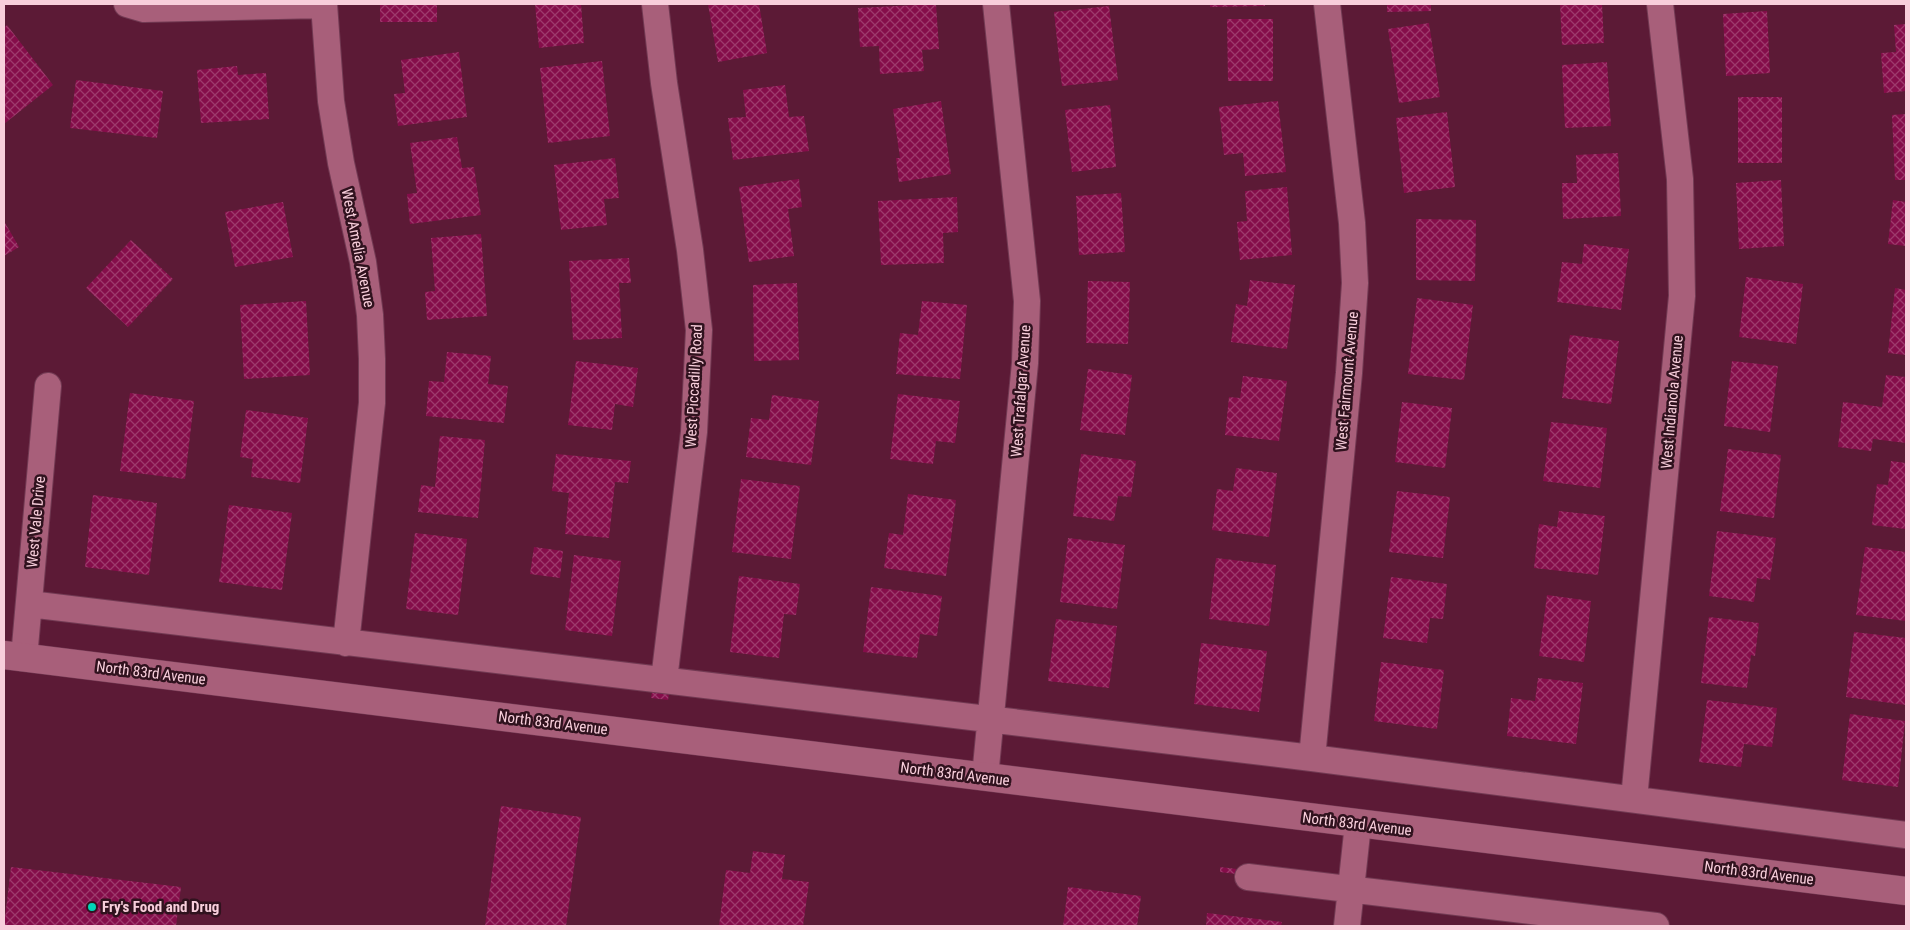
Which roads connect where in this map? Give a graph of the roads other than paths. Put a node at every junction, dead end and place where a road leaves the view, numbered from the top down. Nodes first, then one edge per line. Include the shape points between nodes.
1 (127, 4) edge
2 (324, 4) edge
3 (655, 4) edge
4 (996, 4) edge
5 (1327, 4) edge
6 (1660, 4) edge
7 (48, 386) dead end
8 (29, 604) junction
9 (346, 642) junction
10 (14, 657) edge
11 (664, 680) junction
12 (991, 720) junction
13 (1312, 758) junction
14 (985, 777) junction
15 (1634, 800) junction
16 (1358, 824) junction
17 (1906, 835) edge
18 (1248, 877) dead end
19 (1351, 891) junction
20 (1906, 891) edge
21 (1347, 926) edge
22 (1656, 926) edge

1 - 2 street via 144,9
2 - 9 street, West Amelia Avenue via 331,100 363,262 372,359 372,403
3 - 11 street, West Piccadilly Road via 699,330 694,432
4 - 12 street, West Trafalgar Avenue via 1027,301 1025,363
5 - 13 street, West Fairmount Avenue via 1352,223 1354,282 1349,373
6 - 15 street, West Indianola Avenue via 1680,179 1682,296
7 - 8 street, West Vale Drive
8 - 9 street
8 - 10 street, West Vale Drive
9 - 11 street
10 - 14 main road, North 83rd Avenue
11 - 12 street
12 - 13 street
12 - 14 street, West Trafalgar Avenue
13 - 15 street
14 - 16 main road, North 83rd Avenue
15 - 17 street
16 - 19 street
16 - 20 main road, North 83rd Avenue
18 - 19 street
19 - 21 street
19 - 22 street

